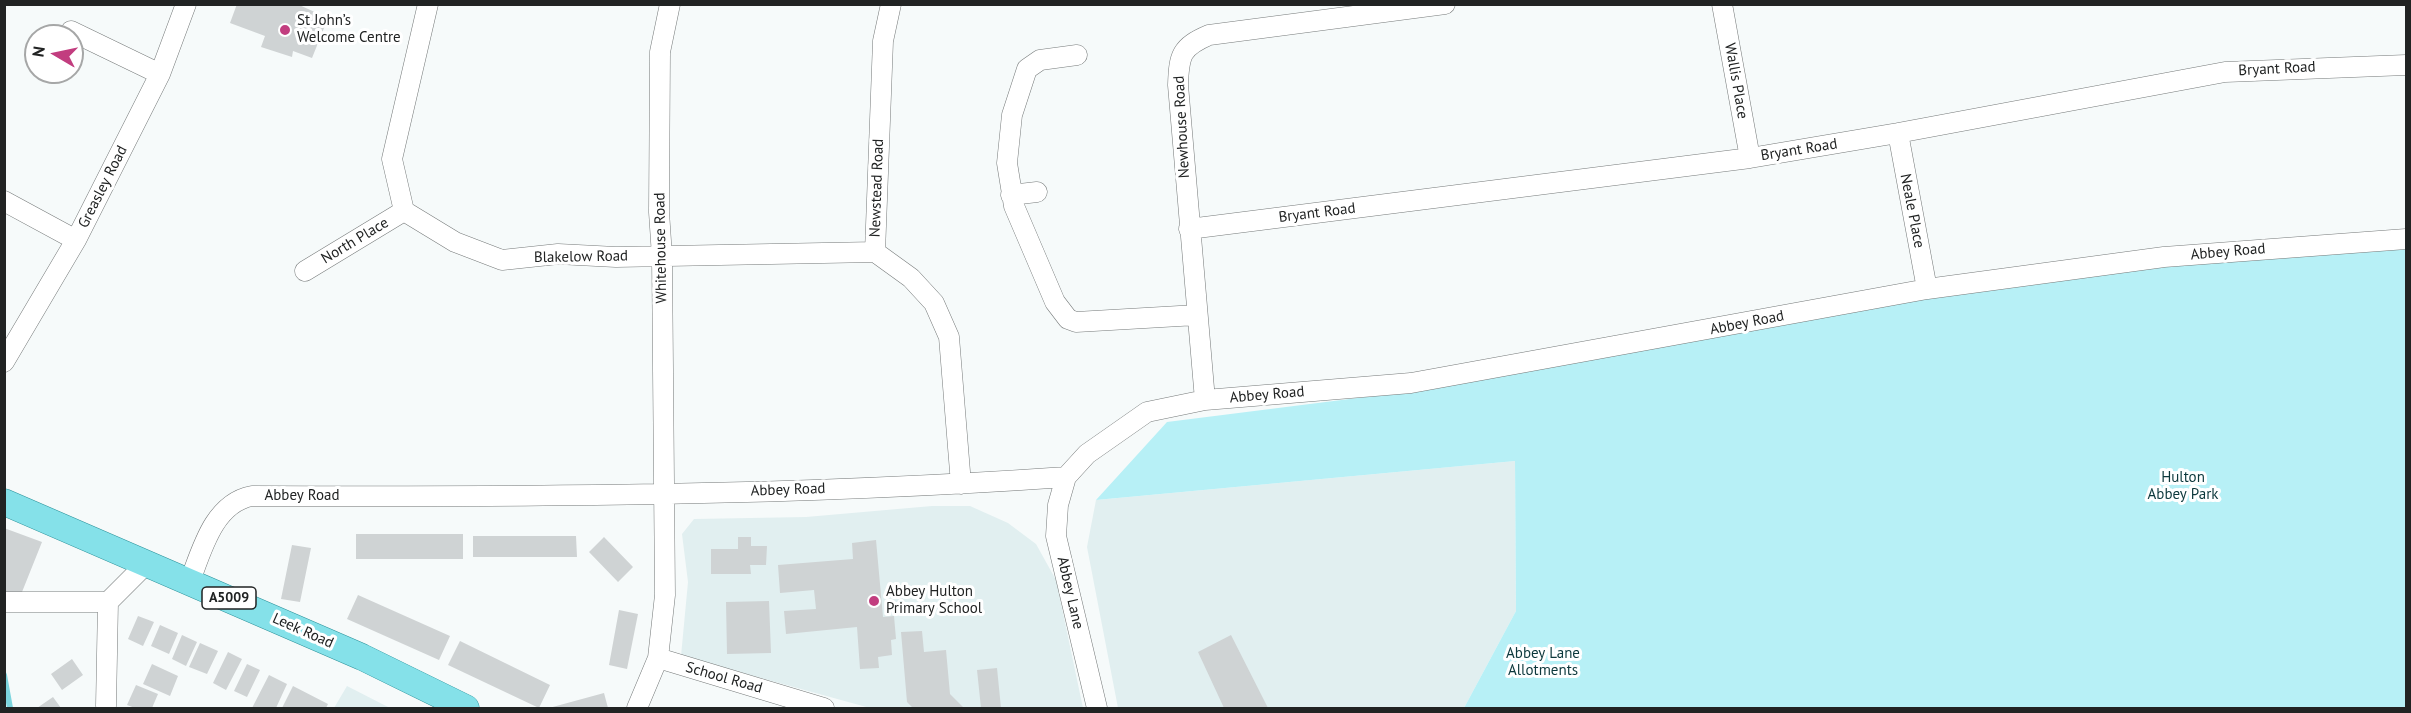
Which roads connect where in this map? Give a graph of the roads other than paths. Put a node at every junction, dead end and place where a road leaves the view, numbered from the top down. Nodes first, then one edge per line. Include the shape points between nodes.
1 (186, 4) edge
2 (428, 4) edge
3 (670, 4) edge
4 (891, 4) edge
5 (1445, 4) edge
6 (1722, 4) edge
7 (84, 37) edge
8 (1077, 55) dead end
9 (2406, 65) edge
10 (160, 75) junction
11 (1898, 134) junction
12 (1749, 158) junction
13 (1037, 192) dead end
14 (1011, 195) junction
15 (4, 201) edge
16 (404, 211) junction
17 (1188, 229) junction
18 (2406, 239) edge
19 (76, 240) junction
20 (875, 252) junction
21 (662, 256) junction
22 (305, 271) dead end
23 (1927, 289) junction
24 (1197, 315) junction
25 (4, 362) edge
26 (1205, 400) junction
27 (1066, 477) junction
28 (961, 484) junction
29 (664, 493) junction
30 (4, 502) edge
31 (148, 562) junction
32 (190, 581) junction
33 (4, 602) edge
34 (108, 602) junction
35 (658, 658) junction
36 (104, 706) edge
37 (466, 708) edge
38 (637, 708) edge
39 (824, 708) edge
40 (1097, 708) edge

1 - 10 street, Greasley Road
2 - 16 street via 392,159
3 - 21 street, Whitehouse Road via 660,52
4 - 20 street, Newstead Road via 883,41
5 - 17 street, Newhouse Road via 1209,35 1192,42 1182,53 1179,76
6 - 12 street, Wallis Place
7 - 10 street
8 - 14 street via 1032,63 1023,76 1007,145
9 - 11 street, Bryant Road via 2225,72
10 - 19 street, Greasley Road
11 - 12 street, Bryant Road
11 - 23 street, Neale Place
12 - 17 street, Bryant Road
13 - 14 street
14 - 24 street via 1055,302 1068,318 1086,322
15 - 19 street
16 - 21 street, Blakelow Road via 456,242 502,260 558,254
16 - 22 street, North Place
17 - 24 street, Newhouse Road
18 - 23 street, Abbey Road via 2164,257
19 - 25 street, Greasley Road
20 - 21 street, Blakelow Road
20 - 28 street, Newstead Road via 911,278 934,303 949,337
21 - 29 street, Whitehouse Road
23 - 26 street, Abbey Road via 1411,383
24 - 26 street, Newhouse Road
26 - 27 street, Abbey Road via 1147,412 1087,454
27 - 28 street, Abbey Road
27 - 40 street, Abbey Lane via 1058,505 1056,536
28 - 29 street, Abbey Road
29 - 32 street, Abbey Road via 246,497 227,507 214,523
29 - 35 street via 665,595
30 - 31 main road, Leek Road / A5009
31 - 32 main road, Leek Road / A5009
31 - 34 street
32 - 37 main road, Leek Road / A5009
33 - 34 street
34 - 36 street
35 - 38 street
35 - 39 street, School Road

